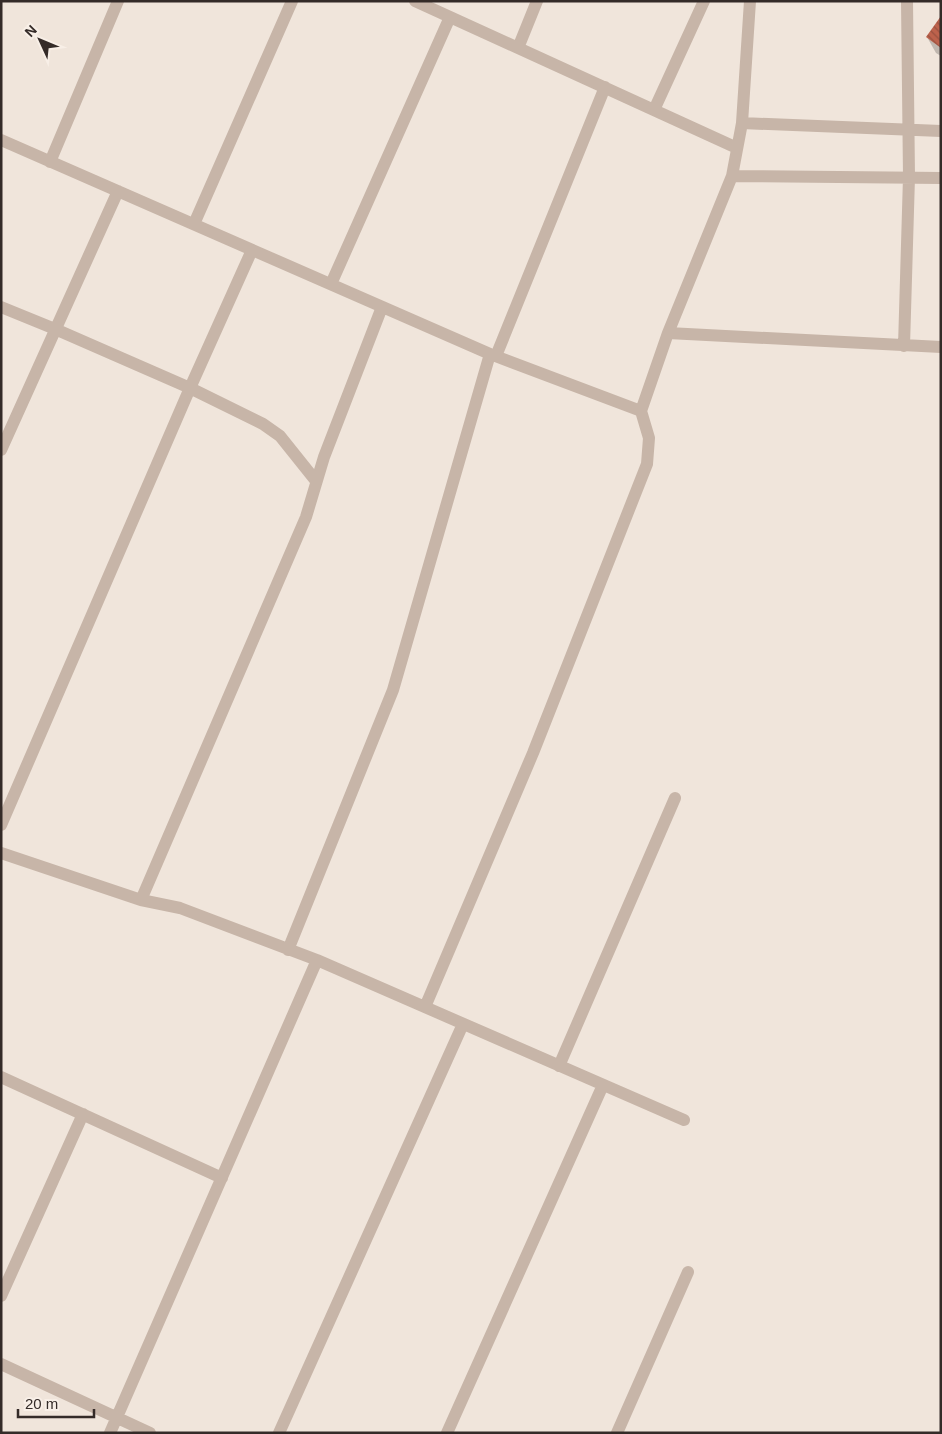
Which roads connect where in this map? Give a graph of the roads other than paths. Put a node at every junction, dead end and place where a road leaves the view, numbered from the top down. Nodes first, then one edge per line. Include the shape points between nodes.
1 (118, 1) edge
2 (292, 1) edge
3 (415, 1) edge
4 (537, 1) edge
5 (704, 1) edge
6 (750, 1) edge
7 (908, 1) edge
8 (450, 17) junction
9 (518, 48) junction
10 (605, 87) junction
11 (654, 110) junction
12 (742, 123) junction
13 (908, 130) junction
14 (941, 131) edge
15 (1, 140) edge
16 (737, 148) junction
17 (50, 162) junction
18 (732, 176) junction
19 (909, 177) junction
20 (941, 178) edge
21 (118, 191) junction
22 (194, 224) junction
23 (252, 250) junction
24 (331, 284) junction
25 (1, 307) edge
26 (382, 307) junction
27 (55, 328) junction
28 (668, 333) junction
29 (904, 346) junction
30 (941, 347) edge
31 (493, 355) junction
32 (190, 388) junction
33 (641, 411) junction
34 (1, 450) edge
35 (316, 481) junction
36 (675, 798) dead end
37 (1, 826) edge
38 (1, 853) edge
39 (141, 900) junction
40 (288, 950) junction
41 (318, 960) junction
42 (425, 1007) junction
43 (463, 1024) junction
44 (559, 1066) junction
45 (1, 1077) edge
46 (603, 1085) junction
47 (83, 1114) junction
48 (684, 1120) dead end
49 (222, 1178) junction
50 (688, 1272) dead end
51 (1, 1296) edge
52 (1, 1364) edge
53 (117, 1418) junction
54 (110, 1433) edge
55 (150, 1433) edge
56 (279, 1433) edge
57 (447, 1433) edge
58 (617, 1433) edge

1 - 17 street
2 - 22 street
3 - 8 street
4 - 9 street
5 - 11 street
6 - 12 street
7 - 13 street
8 - 9 street
8 - 24 street
9 - 10 street
10 - 11 street
10 - 31 street
11 - 16 street
12 - 13 street
12 - 16 street
13 - 14 street
13 - 19 street
15 - 17 street
16 - 18 street
17 - 21 street
18 - 19 street
18 - 28 street
19 - 20 street
19 - 29 street
21 - 22 street
21 - 27 street
22 - 23 street
23 - 24 street
23 - 32 street
24 - 26 street
25 - 27 street
26 - 31 street
26 - 35 street
27 - 32 street
27 - 34 street
28 - 29 street
28 - 33 street
29 - 30 street
31 - 33 street
31 - 40 street via 393,690
32 - 35 street via 264,424 280,436
32 - 37 street
33 - 42 street via 649,438 648,464 533,753
35 - 39 street via 306,516
36 - 44 street
38 - 39 street
39 - 40 street via 180,908
40 - 41 street
41 - 42 street
41 - 49 street
42 - 43 street
43 - 44 street
43 - 56 street
44 - 46 street
45 - 47 street
46 - 48 street
46 - 57 street
47 - 49 street
47 - 51 street
49 - 53 street
50 - 58 street
52 - 53 street
53 - 54 street
53 - 55 street

